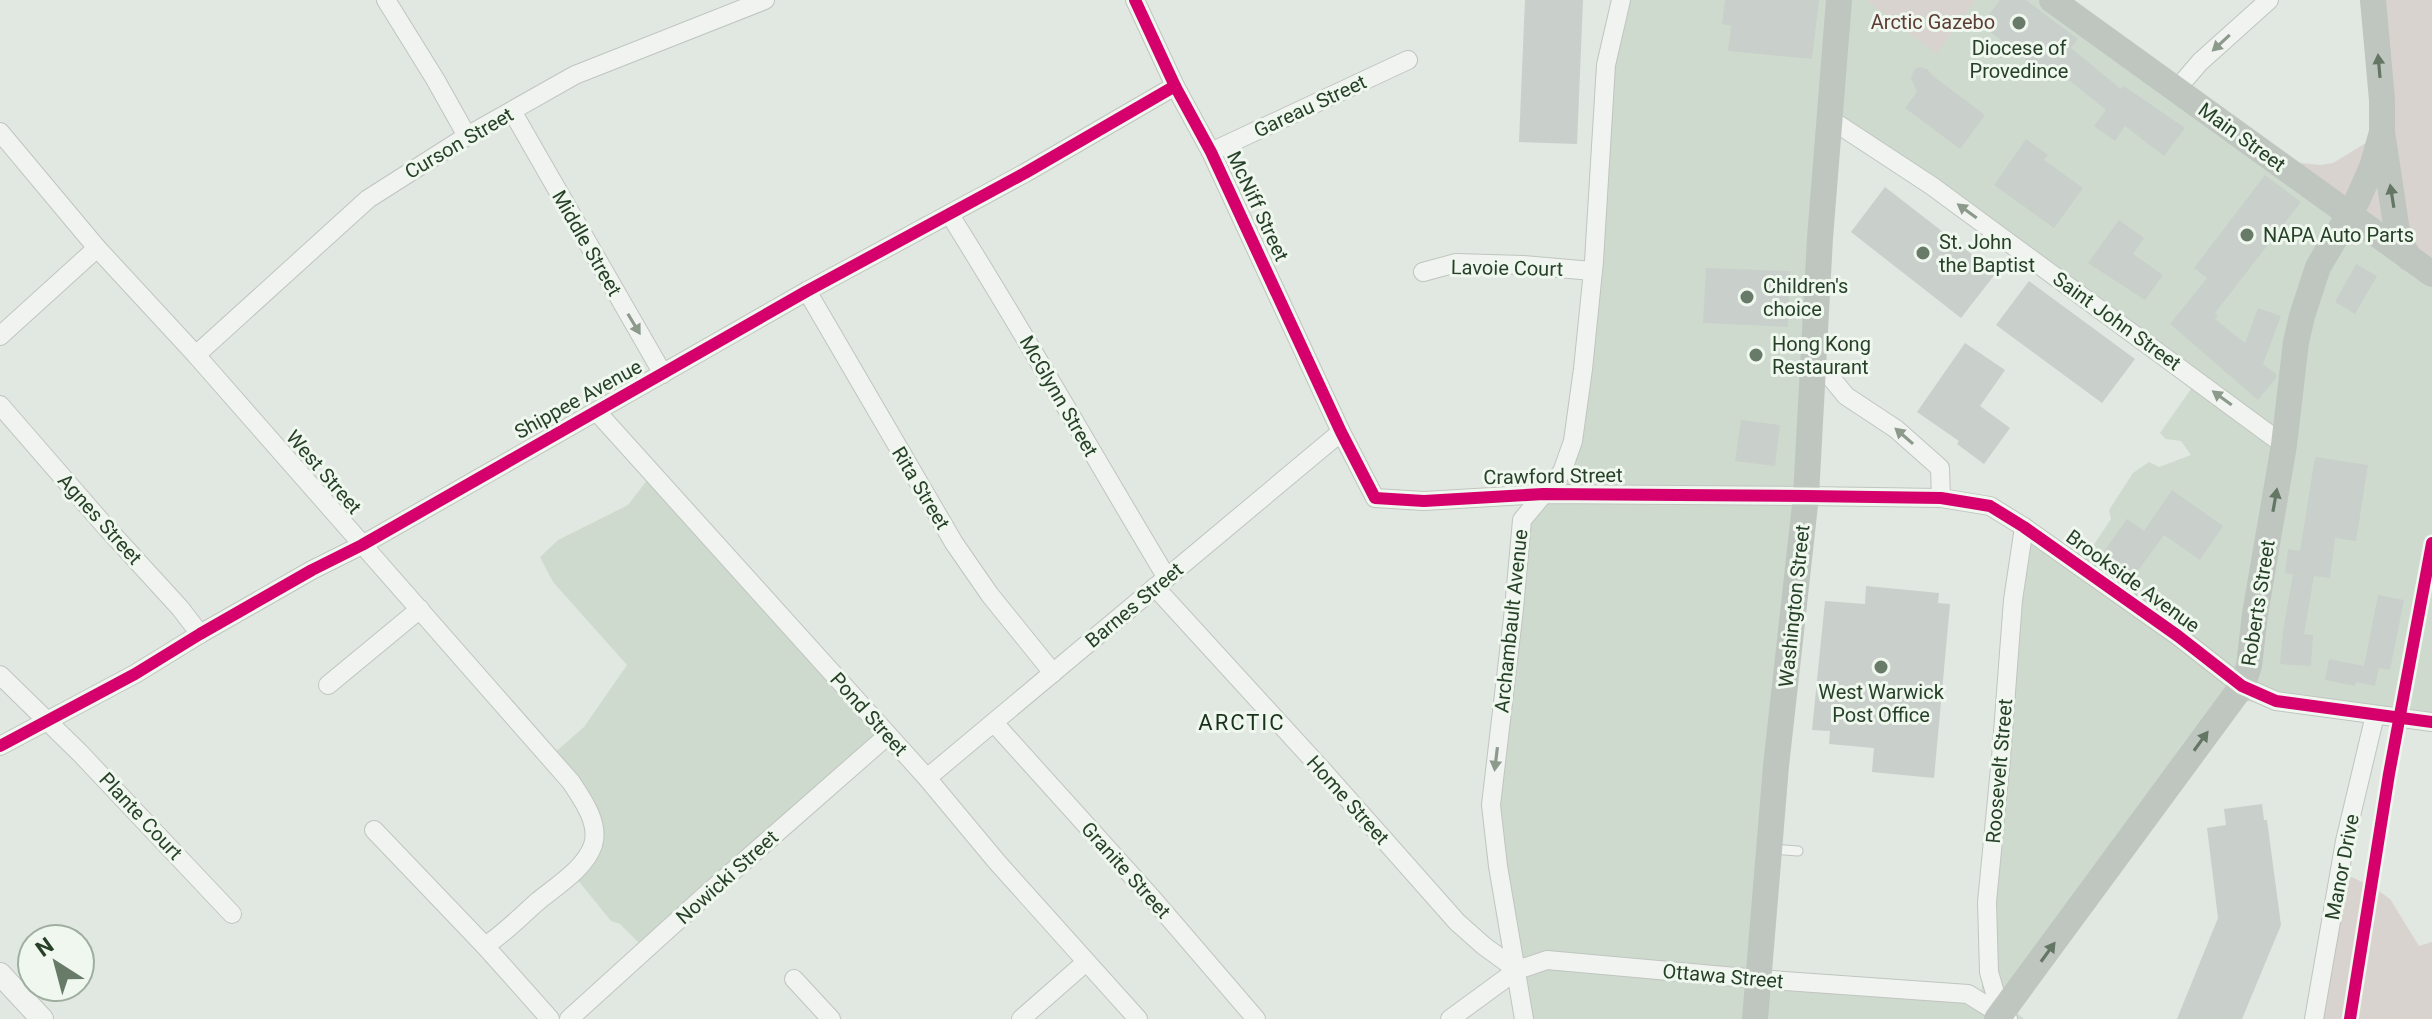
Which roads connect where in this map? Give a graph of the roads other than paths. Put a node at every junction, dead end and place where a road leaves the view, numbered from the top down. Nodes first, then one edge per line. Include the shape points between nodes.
1 (386, 0) edge
2 (765, 0) edge
3 (1135, 0) edge
4 (1621, 0) edge
5 (1839, 0) edge
6 (2052, 0) edge
7 (2269, 0) edge
8 (2373, 0) edge
9 (1408, 60) dead end
10 (1175, 86) junction
11 (2176, 90) junction
12 (512, 111) junction
13 (1830, 119) junction
14 (0, 132) edge
15 (2382, 132) junction
16 (467, 136) junction
17 (1211, 152) junction
18 (950, 215) junction
19 (2348, 215) junction
20 (97, 248) junction
21 (2423, 268) edge
22 (1592, 271) junction
23 (1423, 272) dead end
24 (807, 291) junction
25 (0, 336) edge
26 (196, 355) junction
27 (1812, 366) junction
28 (663, 374) junction
29 (0, 405) edge
30 (597, 412) junction
31 (1341, 432) junction
32 (2284, 445) junction
33 (1543, 494) junction
34 (1806, 496) junction
35 (1941, 498) junction
36 (2024, 527) junction
37 (362, 545) junction
38 (1161, 582) junction
39 (420, 609) junction
40 (200, 634) junction
41 (1053, 673) junction
42 (0, 675) edge
43 (328, 685) dead end
44 (2242, 686) junction
45 (2375, 715) junction
46 (47, 720) junction
47 (2432, 722) edge
48 (995, 724) junction
49 (887, 736) junction
50 (0, 746) edge
51 (927, 778) junction
52 (374, 830) dead end
53 (1769, 849) junction
54 (1798, 851) dead end
55 (232, 914) dead end
56 (485, 946) junction
57 (1086, 962) junction
58 (1517, 970) junction
59 (0, 974) edge
60 (794, 979) dead end
61 (1758, 979) junction
62 (2002, 1017) edge
63 (42, 1019) edge
64 (550, 1019) edge
65 (569, 1019) edge
66 (831, 1019) edge
67 (1021, 1019) edge
68 (1138, 1019) edge
69 (1256, 1019) edge
70 (1450, 1019) edge
71 (1524, 1019) edge
72 (1755, 1019) edge
73 (2314, 1019) edge

1 - 16 street
2 - 12 street, Curson Street via 575,75
3 - 10 street, McNiff Street
4 - 22 street, Archambault Avenue via 1606,65
5 - 13 main road, Washington Street
6 - 11 main road, Main Street
7 -> 11 street
15 -> 8 main road
9 - 17 street, Gareau Street
10 - 17 street, McNiff Street
10 - 18 street, Shippee Avenue
11 - 19 main road, Main Street
12 - 16 street, Curson Street
12 -> 28 street, Middle Street
13 - 27 main road, Washington Street
32 -> 13 street, Saint John Street via 1932,186
14 - 20 street, West Street
15 - 19 main road, Roberts Street via 2372,167
21 -> 15 main road via 2398,238
16 - 26 street, Curson Street via 368,199
17 - 31 street, McNiff Street
18 - 24 street, Shippee Avenue
18 - 38 street, McGlynn Street via 1011,312
19 - 21 main road, Main Street
19 - 32 main road, Roberts Street via 2309,290 2296,342
20 - 25 street
20 - 26 street, West Street
22 - 23 street, Lavoie Court via 1456,263
22 - 33 street, Archambault Avenue via 1573,441 1562,472
24 - 28 street, Shippee Avenue
24 - 41 street, Rita Street via 954,543
26 - 37 street, West Street
27 - 34 main road, Washington Street
35 -> 27 street via 1940,468
28 - 30 street, Shippee Avenue
29 - 40 street, Agnes Street
30 - 37 street, Shippee Avenue
30 - 49 street, Pond Street
31 - 33 street, Crawford Street via 1375,498 1424,501
31 - 38 street, Barnes Street
44 -> 32 main road, Roberts Street
33 - 34 street, Crawford Street
33 -> 58 street, Archambault Avenue via 1522,520 1491,805
34 - 35 street, Brookside Avenue
34 - 53 main road, Washington Street
35 - 36 street, Brookside Avenue via 1990,506
36 - 44 street, Brookside Avenue
36 - 62 street, Roosevelt Street via 1987,902 1989,972
37 - 39 street, West Street
37 - 40 street, Shippee Avenue
38 - 41 street, Barnes Street
38 - 58 street, Home Street via 1457,922
39 - 43 street
39 - 56 street, West Street via 571,782 594,828 593,844 581,865
40 - 46 street, Shippee Avenue
41 - 48 street, Barnes Street
42 - 46 street, Plante Court
44 - 45 street, Brookside Avenue via 2276,701
62 -> 44 main road, Roberts Street
45 - 47 street, Brookside Avenue
45 - 73 street, Manor Drive via 2345,841
46 - 50 street, Shippee Avenue
46 - 55 street, Plante Court
48 - 51 street, Barnes Street
48 - 69 street, Granite Street
49 - 51 street, Pond Street
49 - 65 street, Nowicki Street
51 - 57 street, Pond Street
52 - 56 street
53 - 54 lane
53 - 61 main road, Washington Street
56 - 64 street
57 - 67 street
57 - 68 street, Pond Street
58 - 61 street, Ottawa Street via 1547,960
58 - 70 street, Ottawa Street
58 - 71 street, Archambault Avenue
59 - 63 street
60 - 66 street
61 - 62 street, Ottawa Street via 1968,994
61 - 72 main road, Washington Street

